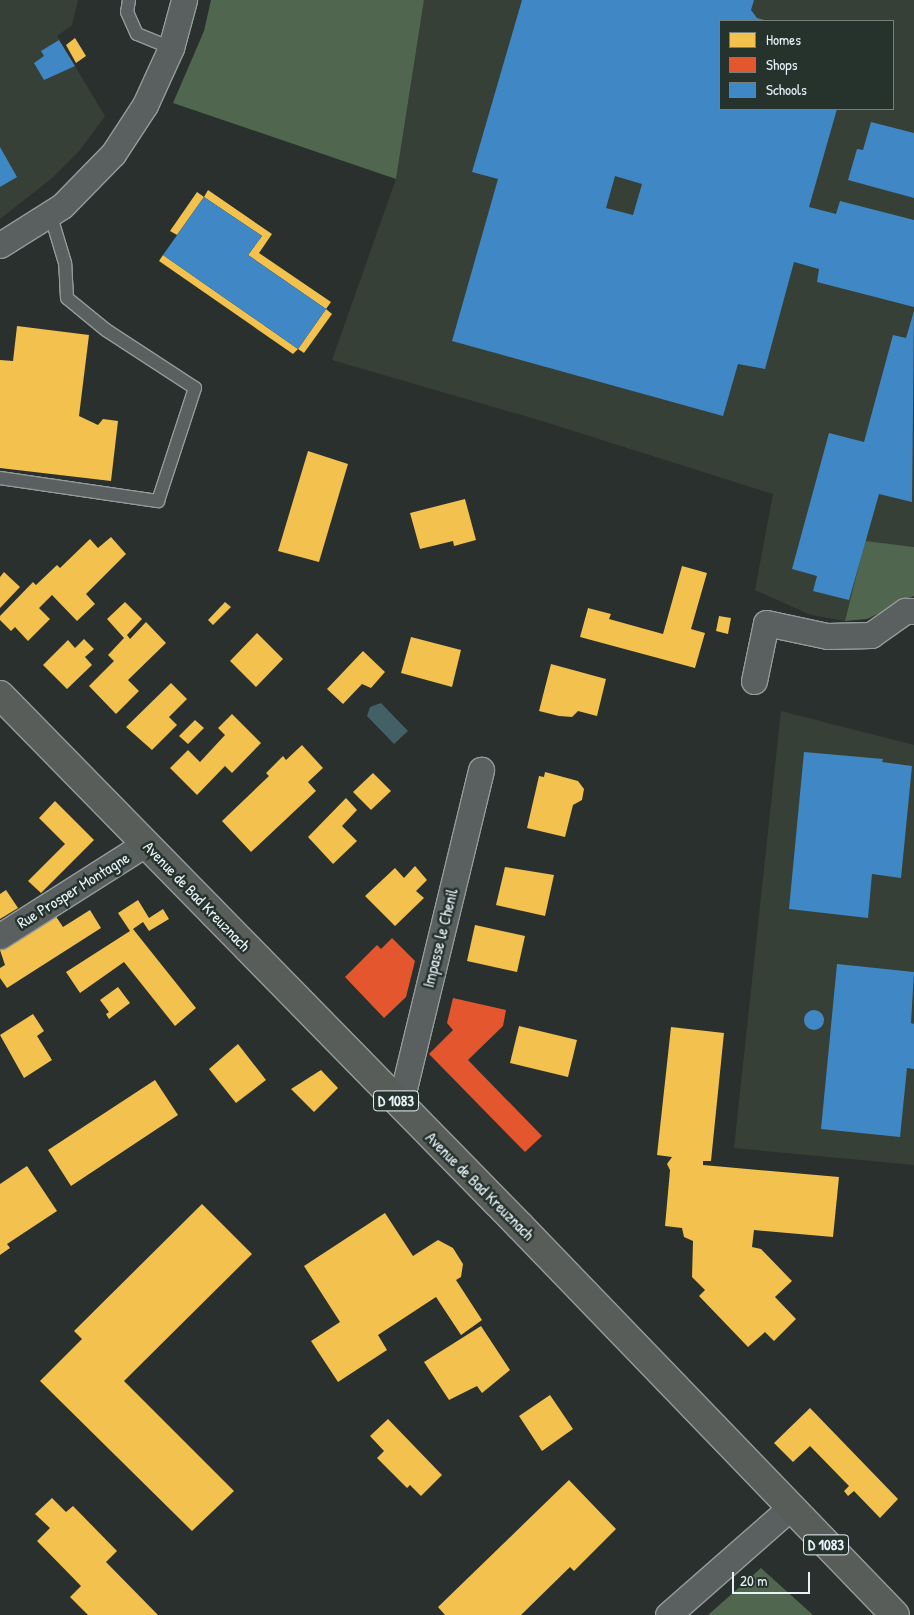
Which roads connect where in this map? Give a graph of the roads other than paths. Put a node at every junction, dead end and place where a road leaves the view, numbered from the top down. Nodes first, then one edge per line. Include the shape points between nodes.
1 (129, 0) edge
2 (184, 0) edge
3 (171, 48) junction
4 (50, 214) junction
5 (0, 245) edge
6 (0, 478) edge
7 (914, 611) edge
8 (754, 681) dead end
9 (0, 695) edge
10 (481, 770) dead end
11 (145, 844) junction
12 (0, 936) edge
13 (400, 1105) junction
14 (790, 1508) junction
15 (668, 1615) edge
16 (895, 1615) edge

1 - 3 lane via 127,12 137,34
2 - 3 street
3 - 4 street via 144,105 113,154
4 - 5 street
4 - 6 lane via 65,263 67,298 106,330 195,388 158,501
7 - 8 street via 905,611 872,635 827,636 766,623
9 - 11 main road, Avenue de Bad Kreuznach / D 1083
10 - 13 street, Impasse le Chenil
11 - 12 street, Rue Prosper Montagne
11 - 13 main road, Avenue de Bad Kreuznach / D 1083
13 - 14 main road, Avenue de Bad Kreuznach / D 1083
14 - 15 street
14 - 16 main road, Avenue de Bad Kreuznach / D 1083

